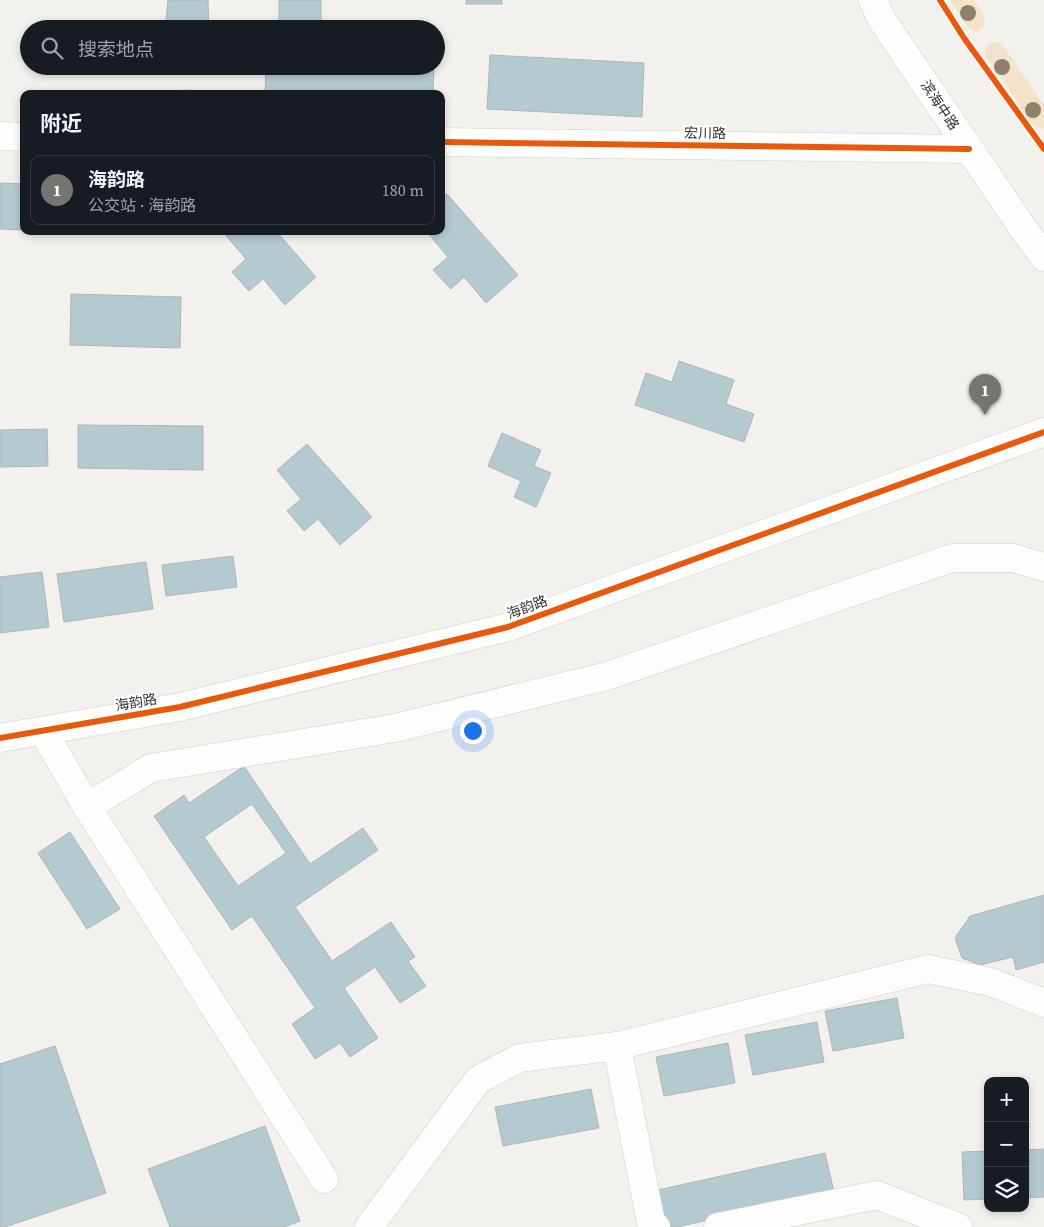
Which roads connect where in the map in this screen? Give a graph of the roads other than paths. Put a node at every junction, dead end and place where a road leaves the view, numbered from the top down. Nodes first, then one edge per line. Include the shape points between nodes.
1 (872, 0) edge
2 (0, 136) edge
3 (20, 137) edge
4 (445, 142) edge
5 (969, 149) junction
6 (1044, 257) edge
7 (1044, 432) edge
8 (1044, 567) edge
9 (43, 730) junction
10 (0, 738) edge
11 (87, 807) junction
12 (1044, 1003) edge
13 (617, 1046) junction
14 (324, 1179) dead end
15 (369, 1227) edge
16 (656, 1227) edge
17 (718, 1227) edge
18 (958, 1227) edge

1 - 5 street, 滨海中路 via 882,20
2 - 3 street
4 - 5 street, 宏川路
5 - 6 street, 滨海中路
7 - 9 street, 海韵路 via 508,627 180,708
8 - 11 street via 1013,558 952,558 607,676 395,728 151,768
9 - 10 street, 海韵路
9 - 11 street
11 - 14 street
12 - 13 street via 991,982 928,969
13 - 15 street via 519,1058 478,1080
13 - 16 street via 651,1223
17 - 18 street via 877,1195

